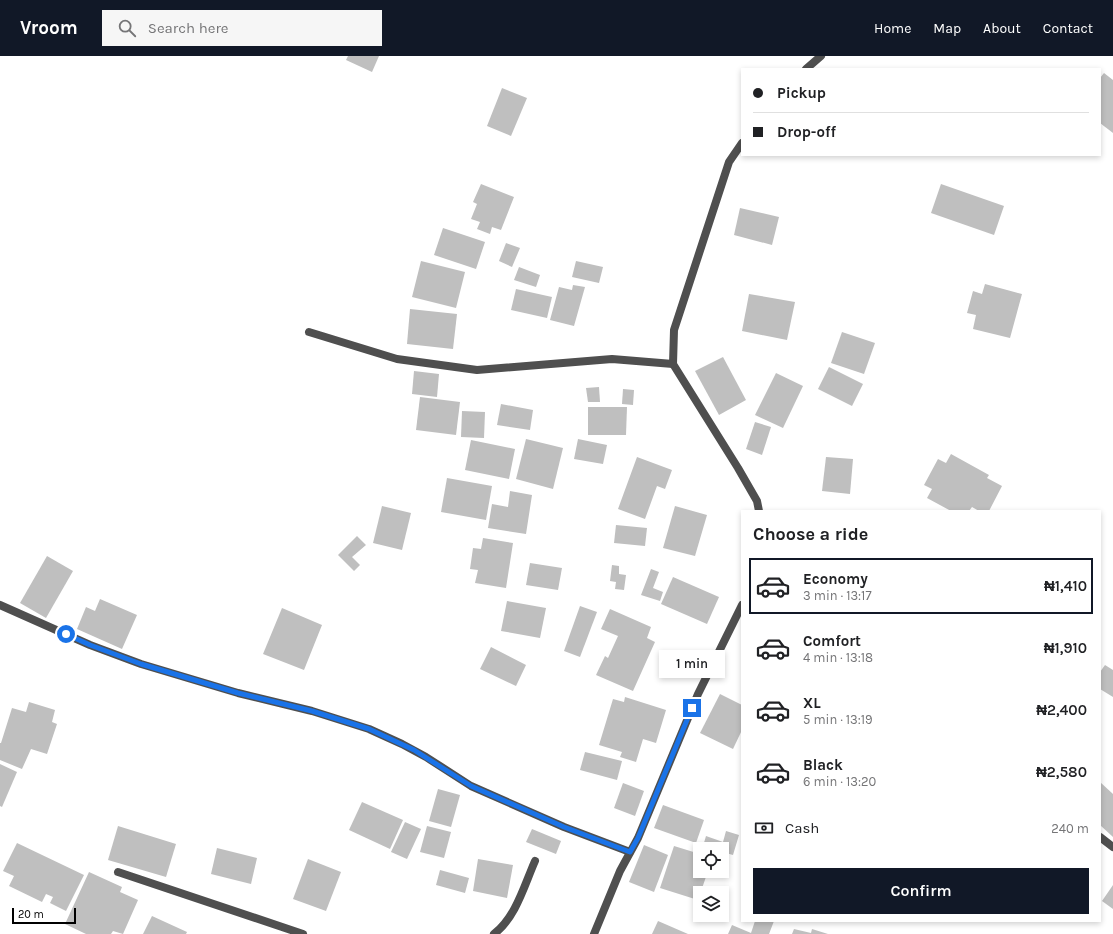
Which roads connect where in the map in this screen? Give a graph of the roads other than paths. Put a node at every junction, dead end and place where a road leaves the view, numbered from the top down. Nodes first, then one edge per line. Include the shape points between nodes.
1 (821, 56) edge
2 (807, 68) edge
3 (741, 144) edge
4 (309, 332) dead end
5 (673, 364) junction
6 (759, 510) edge
7 (0, 605) edge
8 (741, 607) edge
9 (1101, 838) edge
10 (1113, 847) edge
11 (630, 852) junction
12 (535, 861) dead end
13 (118, 872) dead end
14 (303, 934) edge
15 (494, 934) edge
16 (594, 934) edge

1 - 2 street
3 - 5 street via 729,162 674,330
4 - 5 street via 397,359 477,370 612,359
5 - 6 street via 738,468 757,501
7 - 11 street via 90,645 141,664 369,729 414,750 471,786 564,827
8 - 11 street via 698,694
9 - 10 street
11 - 16 street
12 - 15 street via 512,914
13 - 14 street

